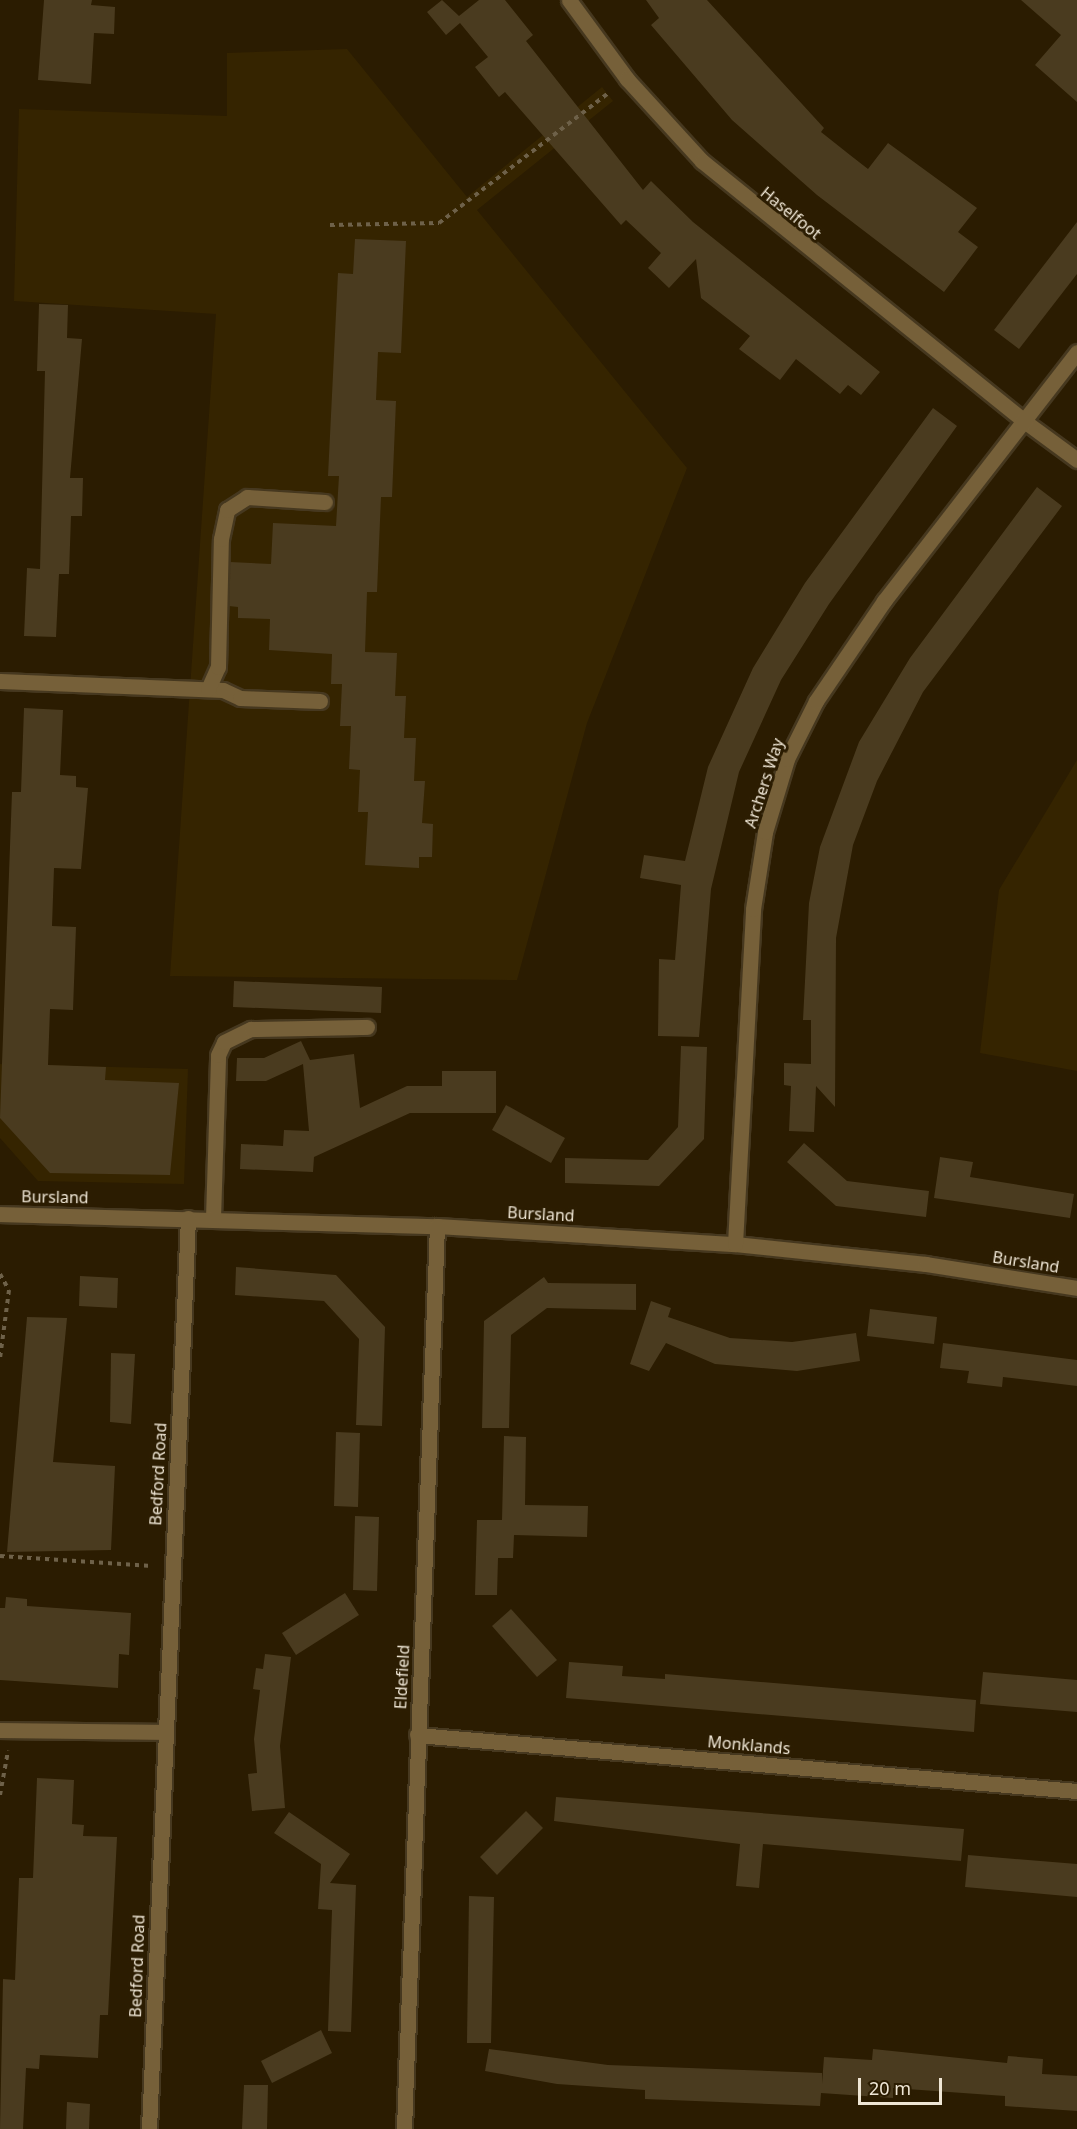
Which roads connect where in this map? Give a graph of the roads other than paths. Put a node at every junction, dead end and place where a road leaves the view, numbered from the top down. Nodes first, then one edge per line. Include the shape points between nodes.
1 (569, 0) edge
2 (1077, 352) edge
3 (1024, 421) junction
4 (1077, 460) edge
5 (325, 502) dead end
6 (0, 681) edge
7 (208, 689) junction
8 (320, 701) dead end
9 (367, 1027) dead end
10 (0, 1214) edge
11 (188, 1218) junction
12 (213, 1218) junction
13 (436, 1226) junction
14 (735, 1244) junction
15 (1077, 1288) edge
16 (6, 1730) edge
17 (164, 1732) junction
18 (417, 1735) junction
19 (1077, 1791) edge
20 (149, 2129) edge
21 (404, 2129) edge

1 - 3 street, Haselfoot via 627,79 673,132 739,194
2 - 3 street, Archers Way
3 - 4 street, Haselfoot
3 - 14 street, Archers Way via 884,601 816,701 787,759 765,832 753,909
5 - 7 street via 247,497 227,510 221,539 218,667
6 - 7 street
7 - 8 street via 240,698
9 - 12 street via 251,1029 224,1042 218,1055
10 - 11 street, Bursland
11 - 12 street, Bursland
11 - 17 street, Bedford Road
12 - 13 street, Bursland
13 - 14 street, Bursland
13 - 18 street, Eldefield
14 - 15 street, Bursland via 926,1264
16 - 17 street
17 - 20 street, Bedford Road
18 - 19 street, Monklands
18 - 21 street, Eldefield

